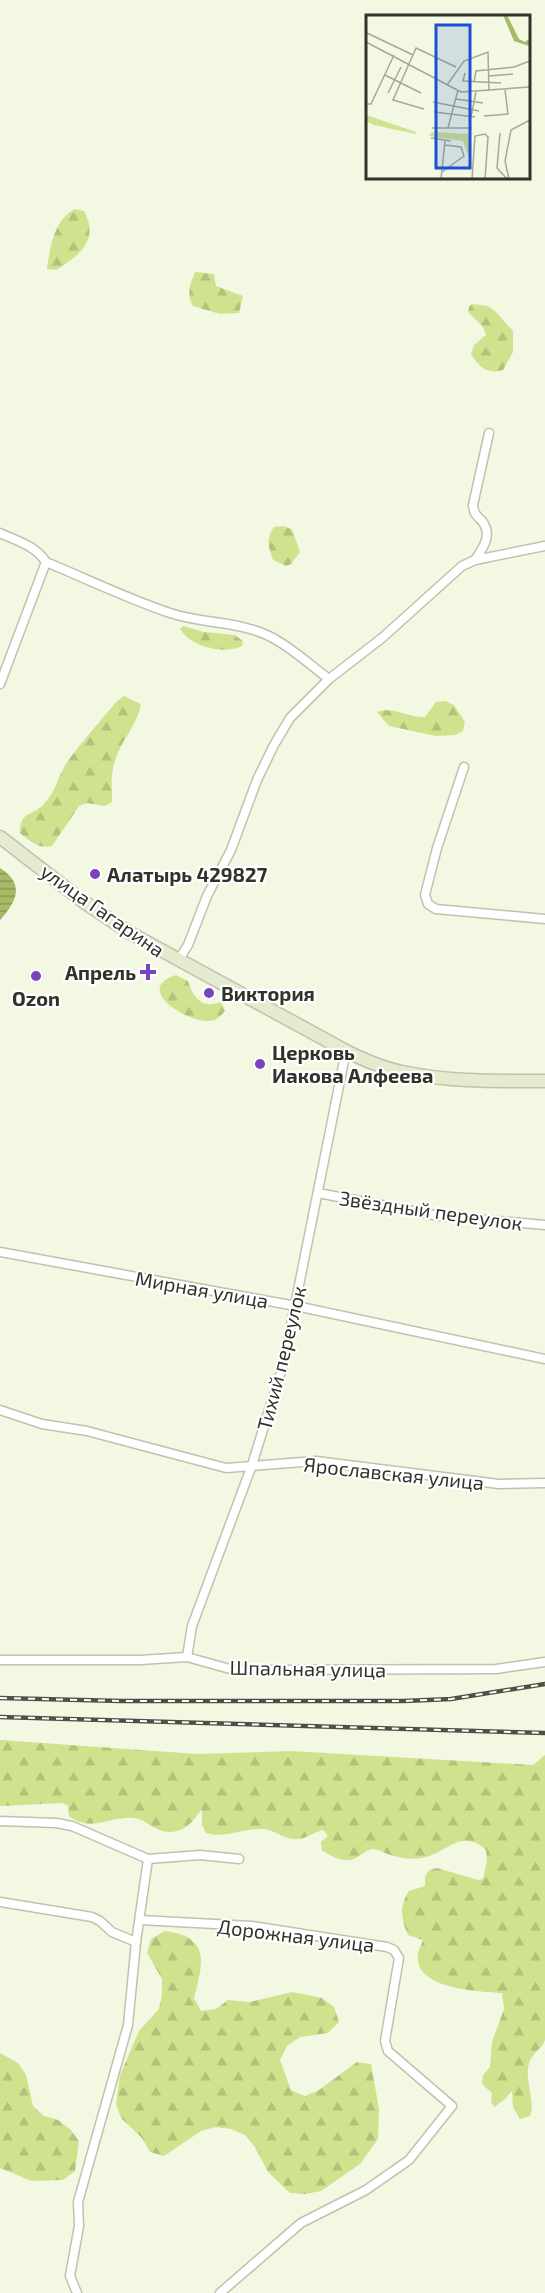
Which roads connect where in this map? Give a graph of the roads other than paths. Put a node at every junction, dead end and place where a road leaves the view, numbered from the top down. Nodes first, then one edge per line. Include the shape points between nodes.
1 (489, 434) dead end
2 (0, 533) edge
3 (545, 546) edge
4 (475, 560) junction
5 (46, 562) junction
6 (329, 679) junction
7 (0, 684) edge
8 (464, 768) dead end
9 (0, 837) edge
10 (545, 919) edge
11 (179, 958) junction
12 (346, 1051) junction
13 (545, 1081) edge
14 (318, 1193) junction
15 (545, 1225) edge
16 (0, 1252) edge
17 (296, 1306) junction
18 (545, 1359) edge
19 (0, 1410) edge
20 (252, 1465) junction
21 (545, 1483) edge
22 (188, 1657) junction
23 (0, 1660) edge
24 (545, 1662) edge
25 (0, 1821) edge
26 (148, 1859) junction
27 (239, 1859) dead end
28 (0, 1902) edge
29 (140, 1920) junction
30 (136, 1942) junction
31 (77, 2293) edge
32 (220, 2293) edge

1 - 4 street via 473,505 474,514 488,532
2 - 5 street via 40,553
3 - 4 street
4 - 6 street via 448,577 382,638
5 - 6 street via 172,614 270,636
5 - 7 street
6 - 11 street via 290,718 274,745 231,850
8 - 10 street via 437,848 425,895 428,904 436,909
9 - 11 main road, улица Гагарина via 84,902 130,933
11 - 12 main road, улица Гагарина
12 - 13 main road, улица Гагарина via 374,1064 432,1077
12 - 14 street, Тихий переулок
14 - 15 street, Звёздный переулок via 439,1215
14 - 17 street, Тихий переулок
16 - 17 street, Мирная улица
17 - 18 street, Мирная улица
17 - 20 street, Тихий переулок via 283,1365
19 - 20 street, Ярославская улица via 42,1424 87,1431 226,1468
20 - 21 street, Ярославская улица via 316,1461 499,1484
20 - 22 street, Тихий переулок via 192,1626
22 - 23 street, Шпальная улица
22 - 24 street, Шпальная улица via 247,1670 496,1669
25 - 26 street via 72,1826
26 - 27 street via 200,1855
26 - 29 street
28 - 30 street via 92,1917 112,1932
29 - 30 street
29 - 32 street, Дорожная улица via 252,1926 394,1950 399,1958 385,2041 388,2051 452,2106 409,2160 366,2190 301,2223
30 - 31 street via 128,2025 78,2202 80,2226 70,2276

